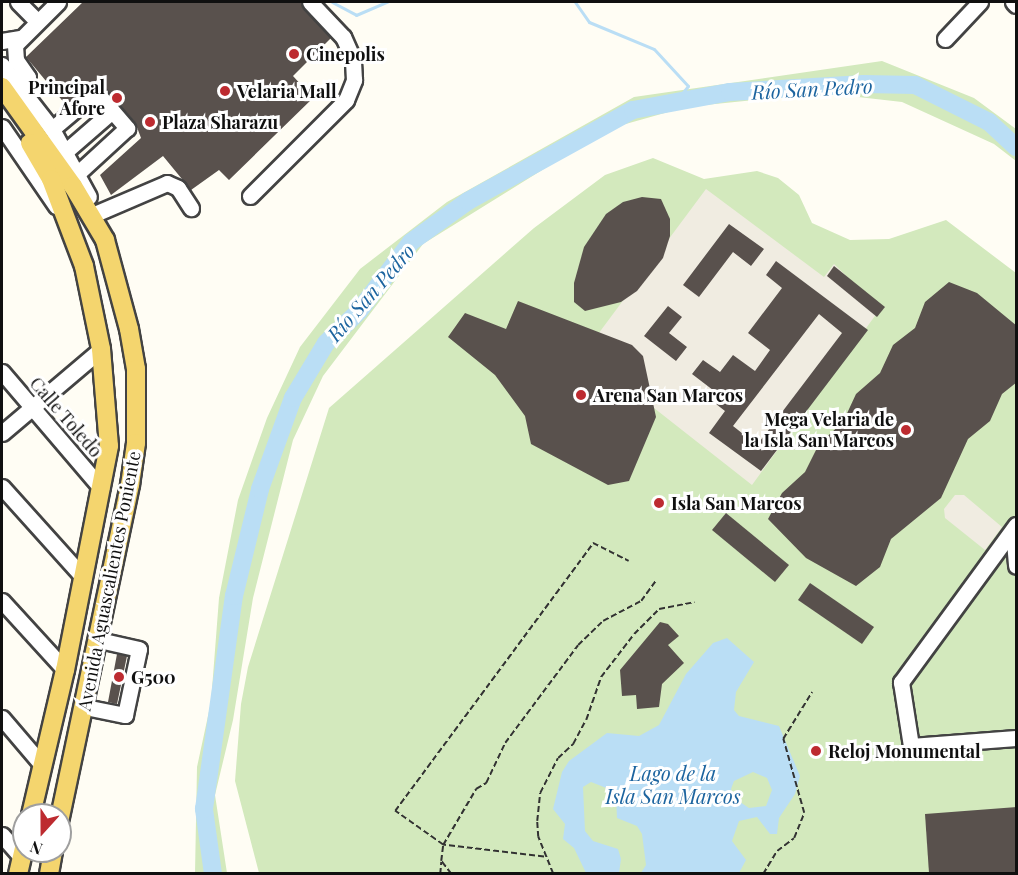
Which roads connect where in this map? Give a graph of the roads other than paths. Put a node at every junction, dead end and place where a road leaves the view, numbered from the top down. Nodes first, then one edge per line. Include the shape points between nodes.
1 (18, 2) edge
2 (310, 2) edge
3 (980, 2) edge
4 (1013, 2) edge
5 (52, 3) edge
6 (1017, 5) edge
7 (37, 21) junction
8 (19, 38) junction
9 (945, 39) dead end
10 (2, 41) edge
11 (2, 65) edge
12 (2, 87) edge
13 (27, 94) junction
14 (2, 104) edge
15 (112, 111) junction
16 (2, 127) edge
17 (52, 129) junction
18 (66, 151) junction
19 (75, 180) junction
20 (250, 196) dead end
21 (191, 208) dead end
22 (97, 213) junction
23 (75, 237) junction
24 (104, 239) junction
25 (101, 349) junction
26 (2, 372) edge
27 (32, 407) junction
28 (2, 433) edge
29 (2, 486) edge
30 (101, 488) junction
31 (1015, 527) edge
32 (1017, 566) edge
33 (84, 578) junction
34 (2, 601) edge
35 (99, 640) junction
36 (65, 670) junction
37 (84, 707) junction
38 (2, 718) edge
39 (1017, 738) edge
40 (42, 765) junction
41 (34, 803) edge
42 (63, 803) edge
43 (2, 835) edge
44 (12, 848) edge

1 - 7 street
2 - 20 street via 343,37 353,59 354,80 346,100
3 - 9 street
4 - 6 street
5 - 7 street
7 - 8 street
8 - 10 street
8 - 13 street via 14,52 28,77
11 - 13 street, Avenida Aguascalientes Poniente
12 - 19 main road, Avenida Aguascalientes Poniente
13 - 17 street, Avenida Aguascalientes Poniente
14 - 23 main road, Avenida Aguascalientes Poniente via 51,179
15 - 17 street via 96,92
15 - 18 street
15 - 19 street via 127,128
16 - 23 street, Avenida Aguascalientes Poniente
17 - 18 street, Avenida Aguascalientes Poniente
18 - 19 street, Avenida Aguascalientes Poniente
19 - 22 street, Avenida Aguascalientes Poniente
19 - 24 main road, Avenida Aguascalientes Poniente
21 - 22 street via 178,188 167,183
22 - 24 street, Avenida Aguascalientes Poniente
23 - 25 main road, Avenida Aguascalientes Poniente
24 - 35 main road, Avenida Aguascalientes Poniente via 129,329 138,408 130,485
25 - 27 street
25 - 30 main road, Avenida Aguascalientes Poniente via 109,446
26 - 27 street, Calle Toledo
27 - 28 street
27 - 30 street, Calle Toledo
29 - 33 street
30 - 33 main road, Avenida Aguascalientes Poniente
31 - 32 street
31 - 39 street via 901,682 911,746
33 - 36 main road, Avenida Aguascalientes Poniente
34 - 36 street
35 - 37 main road, Avenida Aguascalientes Poniente
35 - 37 street via 139,649 130,693 125,715
36 - 40 main road, Avenida Aguascalientes Poniente
37 - 42 main road, Avenida Aguascalientes Poniente
38 - 40 street
40 - 41 main road, Avenida Aguascalientes Poniente
43 - 44 street

